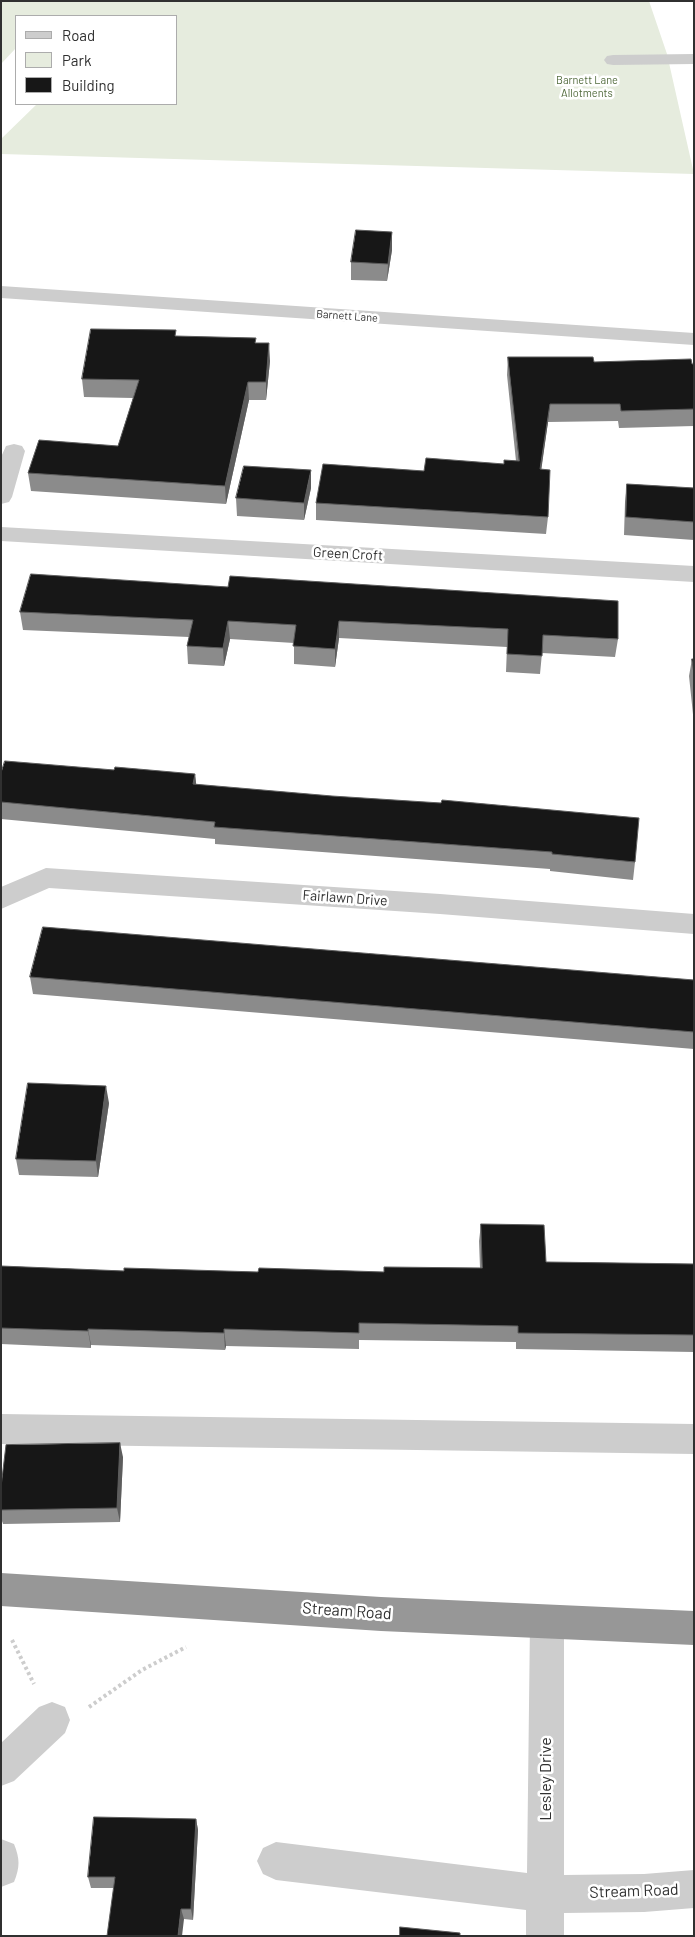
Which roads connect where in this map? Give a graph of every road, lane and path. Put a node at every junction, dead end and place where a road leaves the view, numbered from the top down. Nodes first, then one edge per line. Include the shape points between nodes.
1 (694, 59) edge
2 (613, 60) dead end
3 (1, 292) edge
4 (694, 339) edge
5 (14, 451) dead end
6 (1, 496) edge
7 (1, 534) edge
8 (694, 574) edge
9 (1, 899) edge
10 (694, 924) edge
11 (1, 1429) edge
12 (694, 1439) edge
13 (1, 1589) edge
14 (547, 1622) junction
15 (694, 1628) edge
16 (12, 1640) dead end
17 (186, 1647) dead end
18 (52, 1720) junction
19 (1, 1768) edge
20 (1, 1856) edge
21 (276, 1861) dead end
22 (1, 1869) edge
23 (694, 1889) edge
24 (546, 1894) junction
25 (546, 1936) edge

1 - 2 street
3 - 4 street, Barnett Lane
5 - 6 street
7 - 8 street, Green Croft
9 - 10 street, Fairlawn Drive via 46,878
11 - 12 street
13 - 14 highway, Stream Road
14 - 15 highway, Stream Road
14 - 24 street, Lesley Drive
16 - 18 path
17 - 18 path via 142,1670 78,1714
18 - 19 street
20 - 22 street
21 - 24 street, Stream Road
23 - 24 street, Stream Road
24 - 25 street, Lesley Drive

